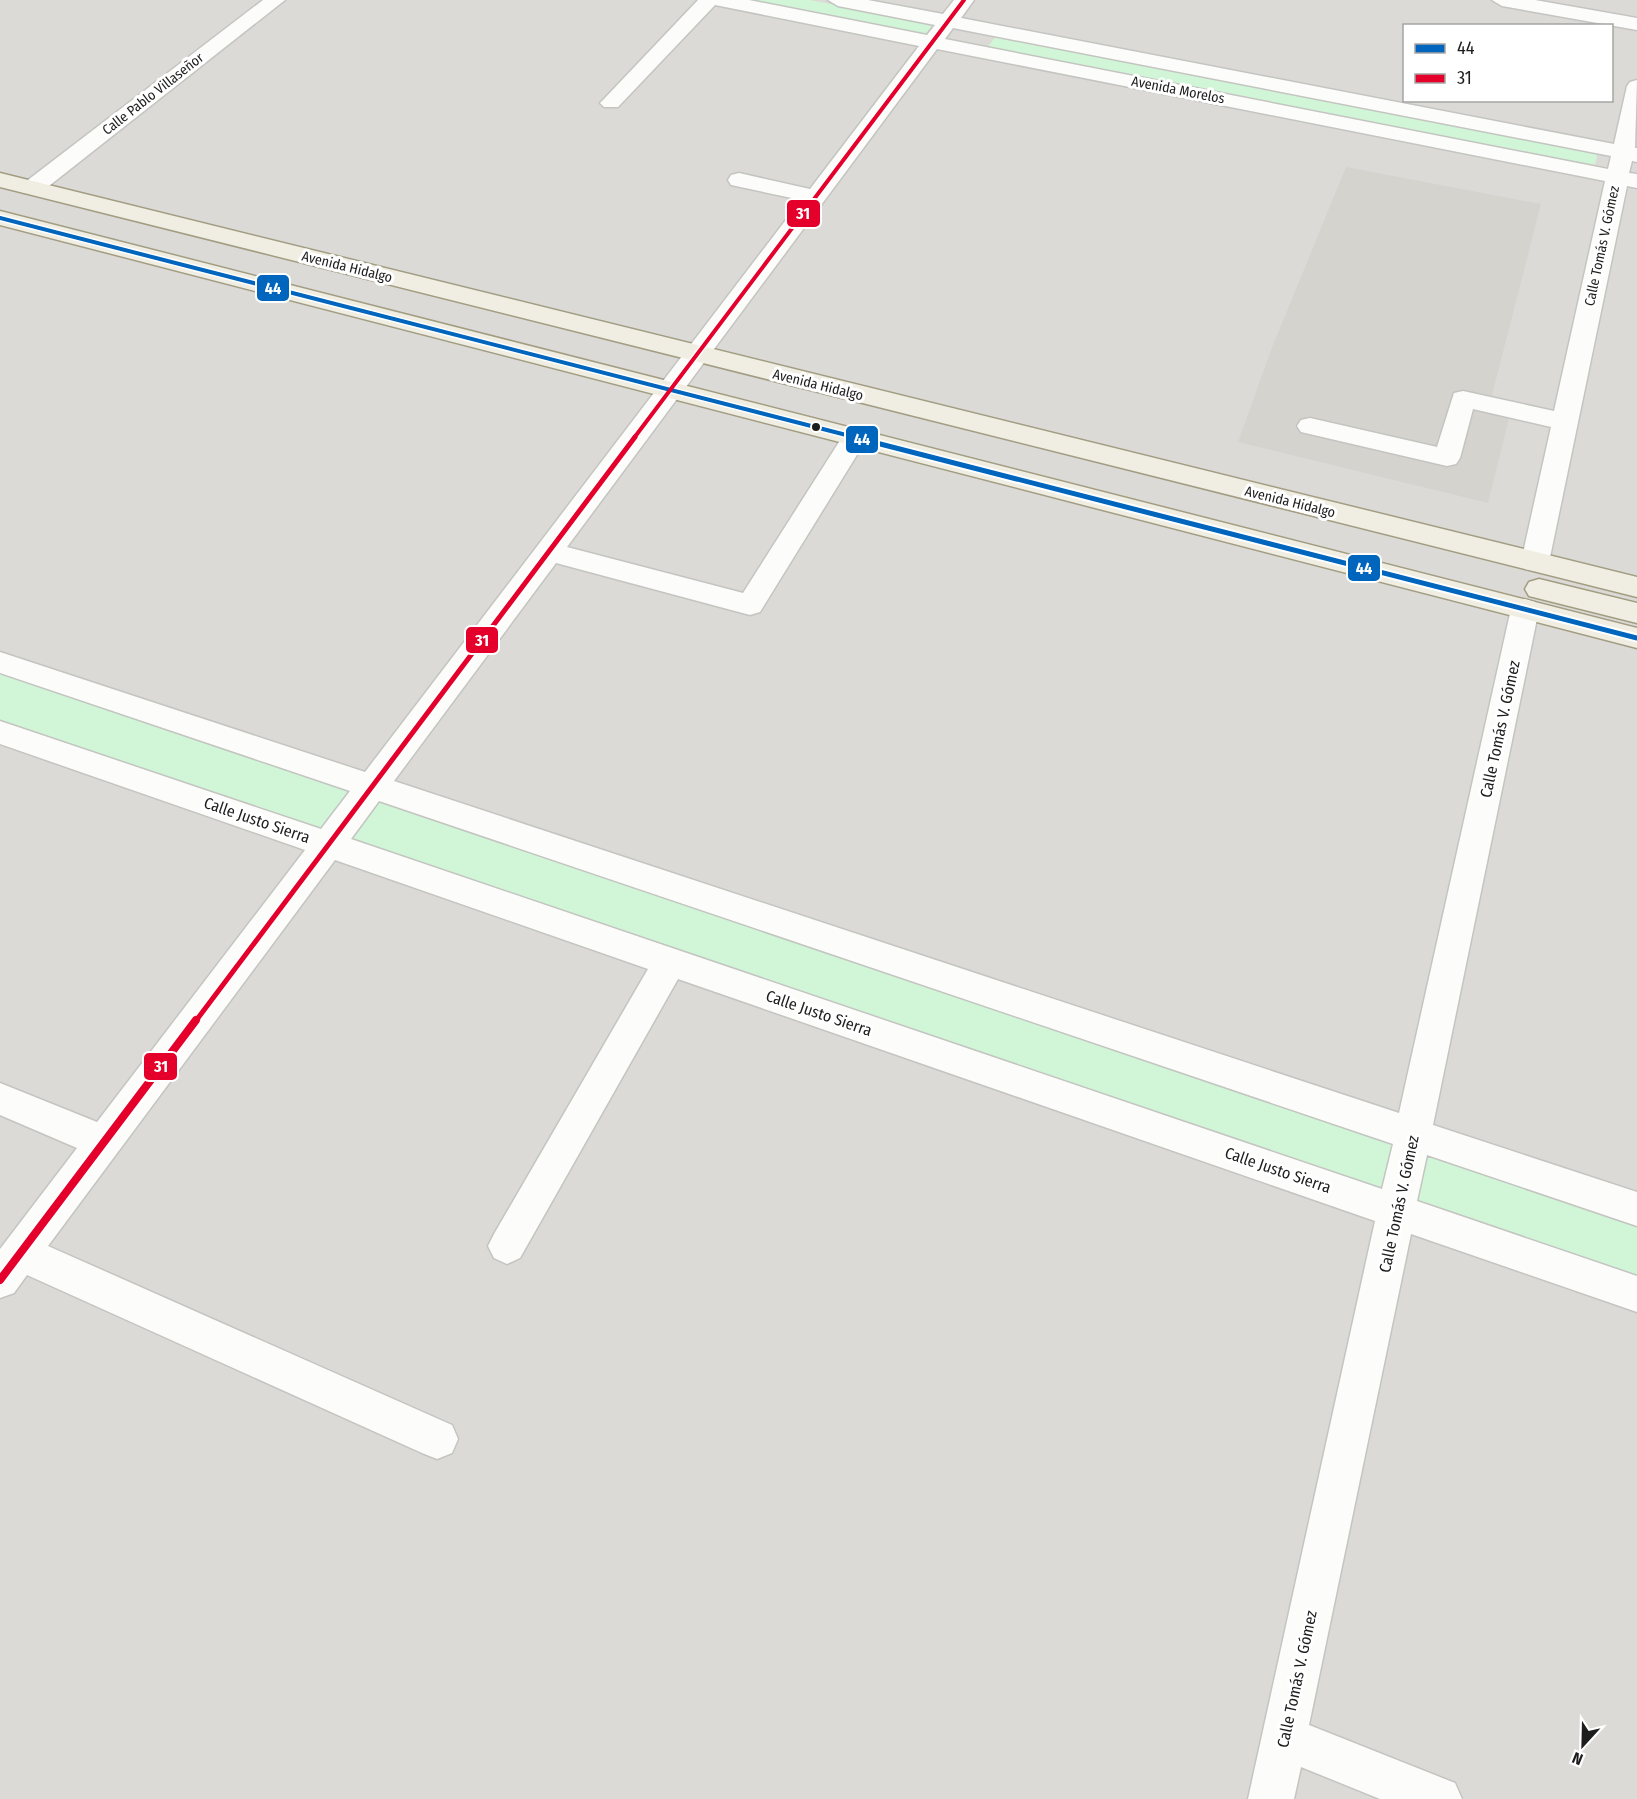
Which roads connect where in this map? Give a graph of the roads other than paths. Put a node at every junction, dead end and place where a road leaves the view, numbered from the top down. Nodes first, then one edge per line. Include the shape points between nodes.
1 (275, 0) edge
2 (709, 0) edge
3 (719, 0) edge
4 (838, 0) edge
5 (964, 0) edge
6 (1502, 0) edge
7 (1637, 24) edge
8 (940, 32) junction
9 (1637, 86) edge
10 (611, 103) dead end
11 (1630, 154) edge
12 (1627, 179) edge
13 (0, 180) edge
14 (739, 180) dead end
15 (32, 188) junction
16 (816, 197) junction
17 (0, 218) edge
18 (698, 355) junction
19 (671, 390) junction
20 (915, 409) junction
21 (1566, 422) junction
22 (1310, 426) dead end
23 (855, 437) junction
24 (899, 448) junction
25 (1223, 510) junction
26 (549, 552) junction
27 (1535, 562) junction
28 (1637, 587) edge
29 (1525, 609) junction
30 (1637, 614) edge
31 (1637, 638) edge
32 (0, 662) edge
33 (0, 732) edge
34 (372, 787) junction
35 (328, 845) junction
36 (670, 962) junction
37 (0, 1099) edge
38 (1413, 1135) junction
39 (104, 1142) junction
40 (1637, 1209) edge
41 (1397, 1211) junction
42 (507, 1246) dead end
43 (10, 1266) edge
44 (1637, 1294) edge
45 (437, 1438) dead end
46 (1284, 1738) junction
47 (1271, 1799) edge
48 (1439, 1799) edge

1 - 15 street, Calle Pablo Villaseñor
2 - 10 street
3 - 8 street, Avenida Morelos
4 - 8 street, Avenida Morelos
5 - 8 street
6 - 7 street
8 - 11 street, Avenida Morelos
8 - 12 street, Avenida Morelos
8 - 16 street
9 - 11 street, Calle Tomás V. Gómez
11 - 12 street, Calle Tomás V. Gómez
12 - 21 street, Calle Tomás V. Gómez
13 - 15 main road, Avenida Hidalgo
14 - 16 street
15 - 18 main road, Avenida Hidalgo
16 - 18 street
17 - 19 main road
18 - 19 street
18 - 20 main road, Avenida Hidalgo
19 - 23 main road
19 - 26 street
20 - 25 main road
20 - 27 main road, Avenida Hidalgo
21 - 22 street via 1463,399 1447,458
21 - 27 street, Calle Tomás V. Gómez
23 - 24 main road
23 - 26 street via 750,605
24 - 25 main road
24 - 29 main road
25 - 30 main road
26 - 34 street
27 - 28 main road, Avenida Hidalgo
29 - 31 main road
29 - 38 street, Calle Tomás V. Gómez
32 - 34 street
33 - 35 street, Calle Justo Sierra
34 - 35 street
34 - 38 street
35 - 36 street, Calle Justo Sierra
35 - 39 street
36 - 41 street, Calle Justo Sierra
36 - 42 street
37 - 39 street
38 - 40 street
38 - 41 street, Calle Tomás V. Gómez
39 - 43 street
41 - 44 street, Calle Justo Sierra
41 - 46 street, Calle Tomás V. Gómez
43 - 45 street
46 - 47 street, Calle Tomás V. Gómez
46 - 48 street

